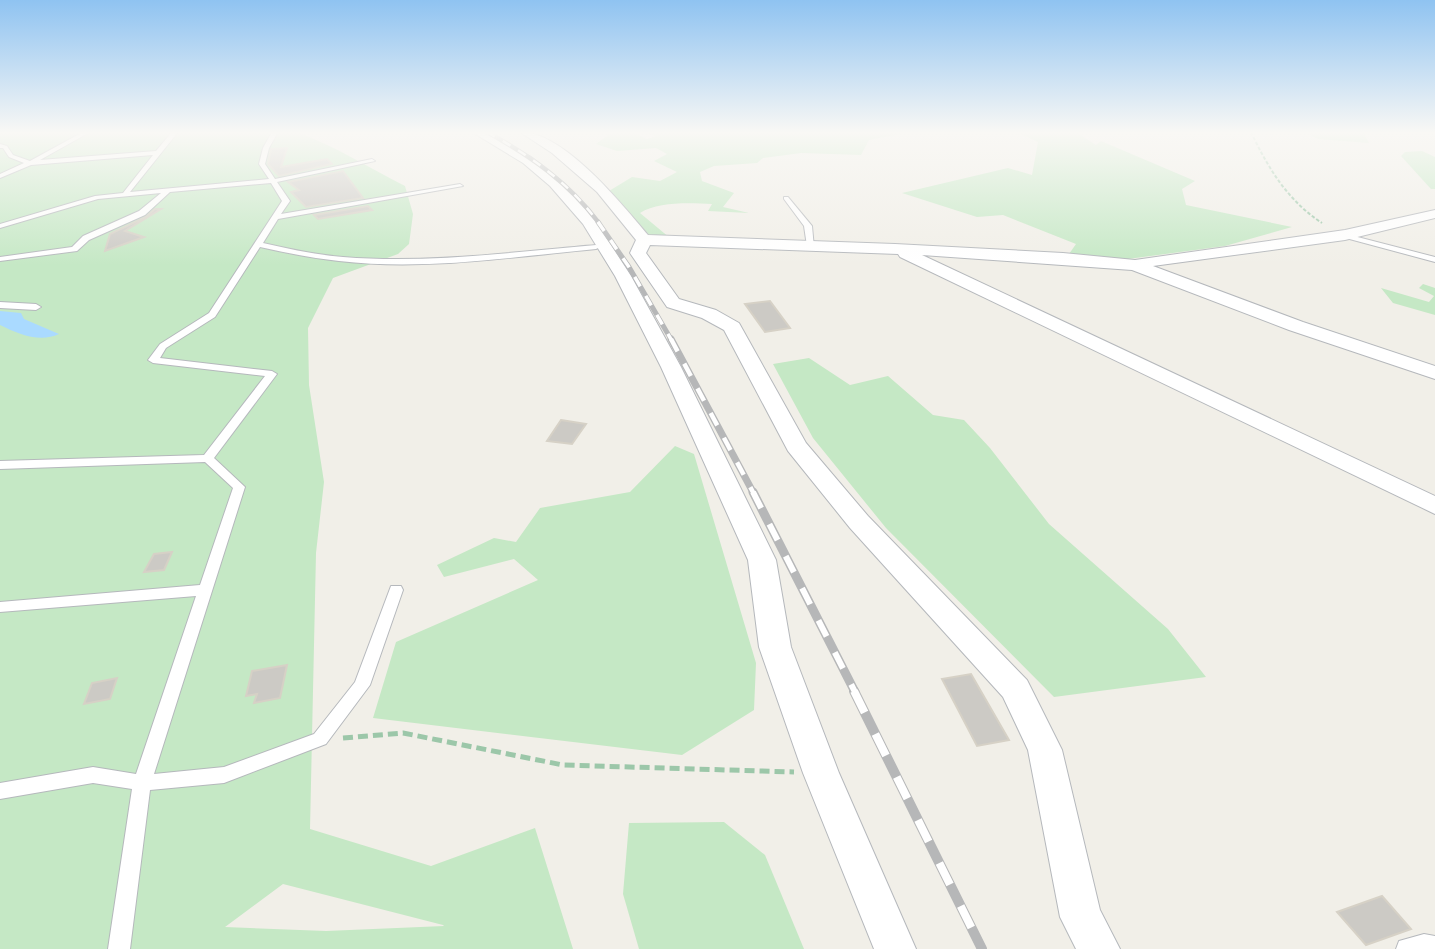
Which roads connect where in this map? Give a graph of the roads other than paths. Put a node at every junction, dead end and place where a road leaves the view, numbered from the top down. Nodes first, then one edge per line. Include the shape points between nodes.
1 (139, 176) edge
2 (270, 176) edge
3 (296, 176) edge
4 (547, 176) edge
5 (587, 176) edge
6 (273, 181) junction
7 (460, 186) dead end
8 (170, 190) junction
9 (125, 194) junction
10 (786, 198) dead end
11 (1435, 214) edge
12 (276, 217) junction
13 (0, 226) edge
14 (1345, 236) junction
15 (644, 240) junction
16 (258, 244) junction
17 (811, 246) junction
18 (596, 247) dead end
19 (895, 249) junction
20 (0, 259) edge
21 (1435, 260) edge
22 (1135, 265) junction
23 (0, 305) edge
24 (36, 307) dead end
25 (1435, 373) edge
26 (208, 458) junction
27 (0, 466) edge
28 (1435, 506) edge
29 (206, 590) junction
30 (396, 590) dead end
31 (0, 607) edge
32 (142, 783) junction
33 (0, 791) edge
34 (1435, 947) edge
35 (118, 949) edge
36 (895, 949) edge
37 (1099, 949) edge
38 (1407, 949) edge

1 - 9 lane
2 - 6 lane
3 - 6 lane
4 - 36 street via 589,222 623,276 762,560 775,647 821,773
5 - 15 street
6 - 8 lane
6 - 12 lane via 286,201
7 - 12 lane
8 - 9 lane
8 - 20 lane via 142,213 86,238 74,249
9 - 13 lane via 97,197
10 - 17 lane via 808,226
11 - 14 street
12 - 16 lane
14 - 21 lane
14 - 22 street
15 - 17 street
15 - 37 street via 638,253 673,303 732,327 796,446 859,522 1015,689 1045,750 1081,918
16 - 18 lane via 315,258 376,263
16 - 26 lane via 212,315 163,346 153,360 272,374
17 - 19 street
19 - 22 street
19 - 28 street
22 - 25 street via 1296,327
23 - 24 lane
26 - 27 lane
26 - 29 lane via 239,487
29 - 31 lane
29 - 32 lane
30 - 32 lane via 362,685 320,739 224,775
32 - 33 lane via 93,775
32 - 35 lane
34 - 38 lane

